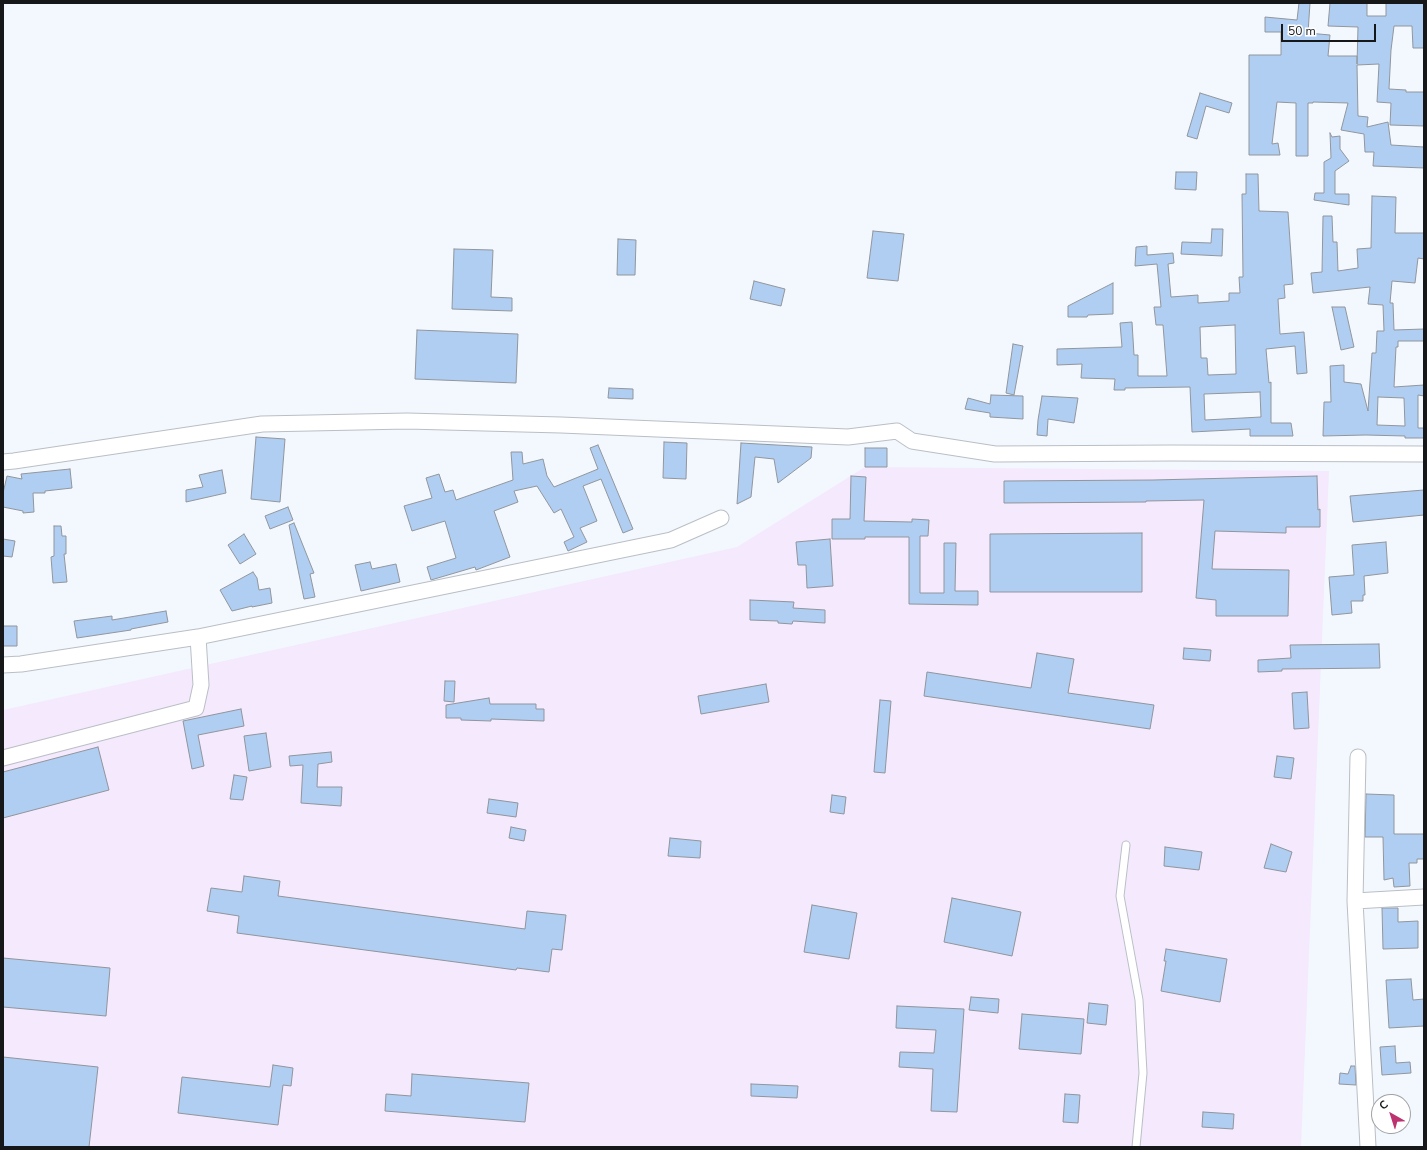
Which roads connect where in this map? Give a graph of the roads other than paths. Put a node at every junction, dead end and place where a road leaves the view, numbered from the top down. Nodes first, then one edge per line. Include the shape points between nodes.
1 (1424, 454) edge
2 (3, 462) edge
3 (721, 518) dead end
4 (198, 637) junction
5 (3, 665) edge
6 (1358, 757) dead end
7 (3, 758) edge
8 (1126, 845) dead end
9 (1424, 897) edge
10 (1355, 901) junction
11 (1136, 1147) edge
12 (1368, 1147) edge

1 - 2 street via 996,454 912,441 897,431 848,437 407,421 262,424
3 - 4 street via 671,540
4 - 5 street
4 - 7 street via 201,685 196,708
6 - 10 street
8 - 11 lane via 1120,896 1139,1000 1142,1073
9 - 10 street
10 - 12 street

